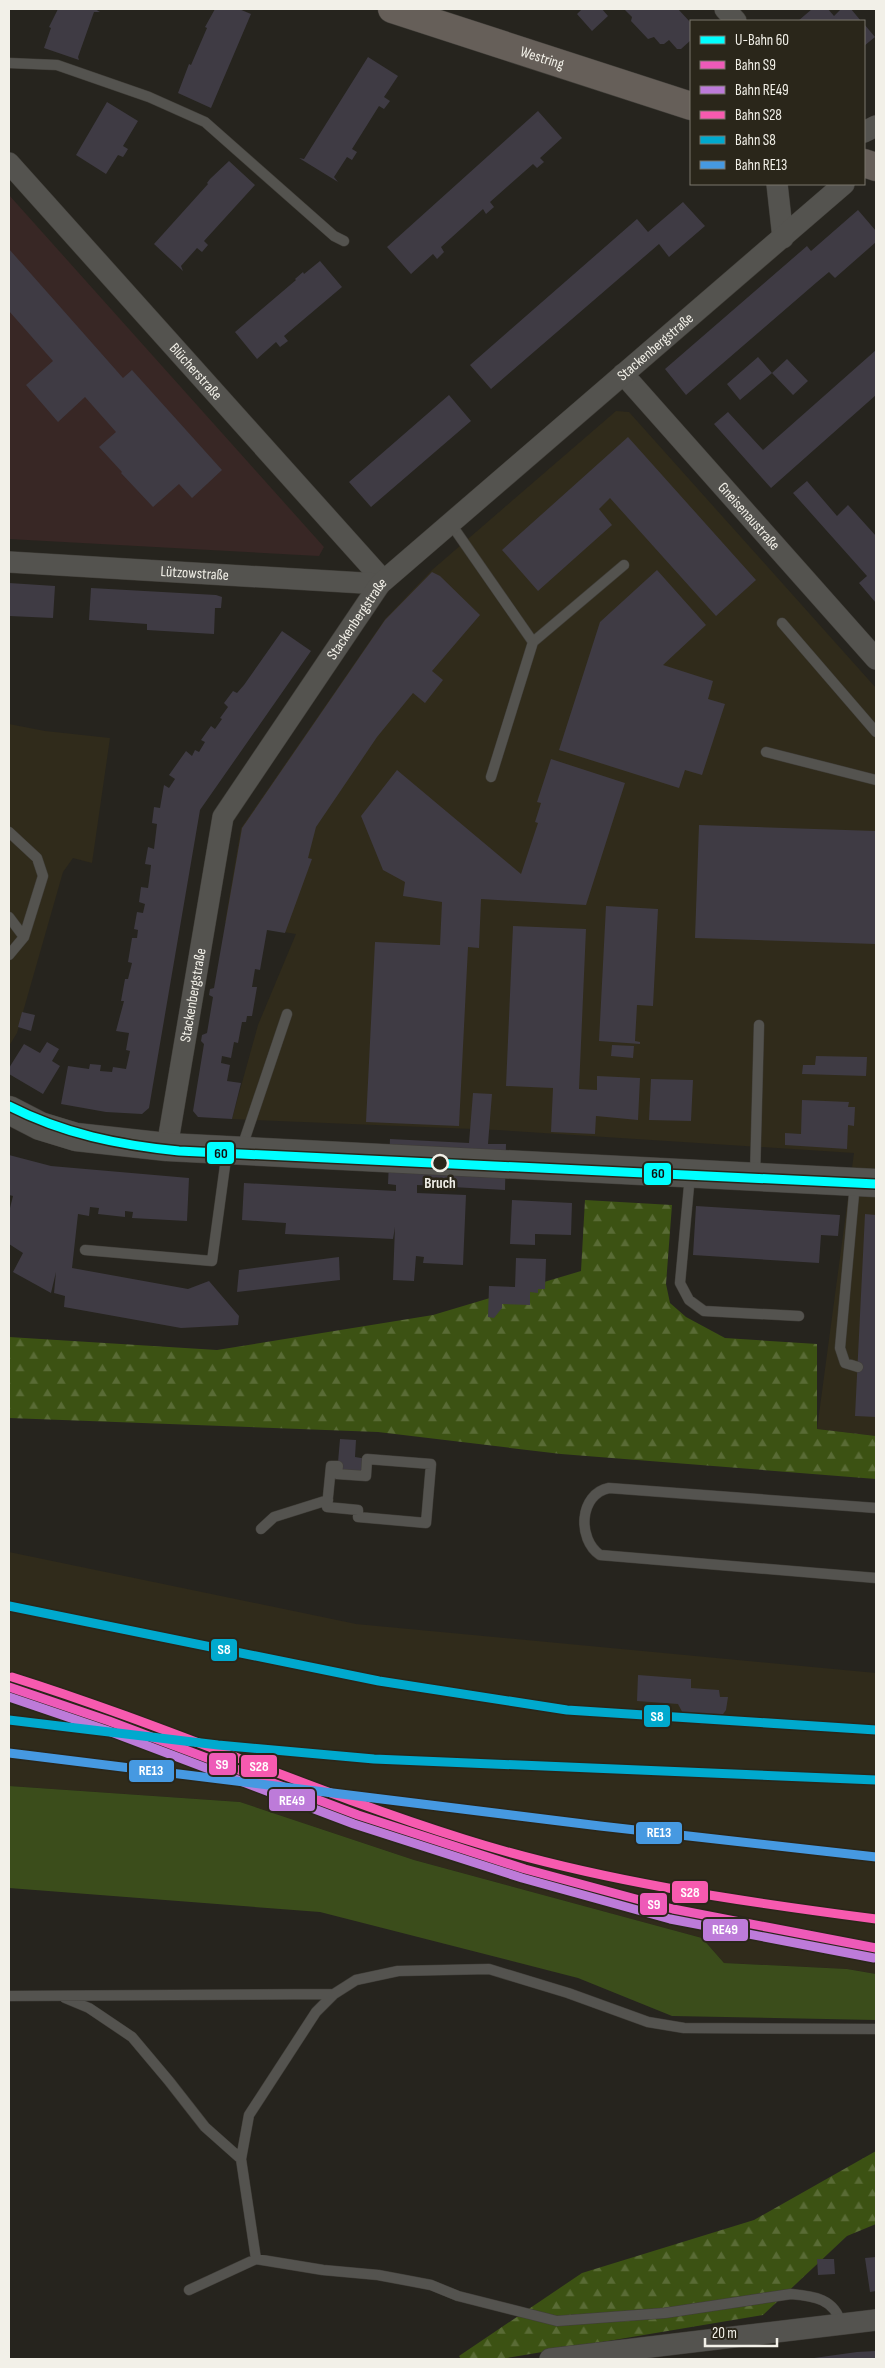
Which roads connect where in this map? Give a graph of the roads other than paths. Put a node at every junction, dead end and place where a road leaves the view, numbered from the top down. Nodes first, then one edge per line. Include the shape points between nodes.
1 (392, 9) edge
2 (725, 9) edge
3 (735, 20) edge
4 (9, 63) edge
5 (690, 106) edge
6 (9, 163) edge
7 (777, 185) edge
8 (843, 185) edge
9 (783, 238) junction
10 (344, 241) dead end
11 (623, 374) junction
12 (451, 524) junction
13 (9, 562) edge
14 (624, 565) dead end
15 (382, 582) junction
16 (782, 623) dead end
17 (533, 642) junction
18 (876, 659) edge
19 (876, 732) edge
20 (766, 752) dead end
21 (491, 777) dead end
22 (876, 780) edge
23 (9, 832) edge
24 (9, 917) edge
25 (24, 937) junction
26 (9, 954) edge
27 (288, 1014) dead end
28 (759, 1025) dead end
29 (9, 1110) edge
30 (167, 1147) junction
31 (234, 1151) junction
32 (690, 1174) junction
33 (755, 1177) junction
34 (866, 1182) edge
35 (85, 1250) dead end
36 (799, 1316) dead end
37 (858, 1367) dead end
38 (328, 1500) junction
39 (876, 1508) edge
40 (261, 1529) dead end
41 (876, 1578) edge
42 (334, 1994) junction
43 (9, 1996) edge
44 (60, 1996) junction
45 (876, 2030) edge
46 (241, 2159) junction
47 (256, 2259) junction
48 (189, 2290) dead end
49 (876, 2320) edge
50 (841, 2324) junction
51 (550, 2359) edge

1 - 5 main road, Westring
2 - 3 street
4 - 10 lane via 58,65 133,90 205,122 334,236
6 - 15 street, Blücherstraße
7 - 9 street
8 - 9 street, Stackenbergstraße
9 - 11 street, Stackenbergstraße
11 - 12 street, Stackenbergstraße
11 - 18 street, Gneisenaustraße
12 - 15 street, Stackenbergstraße
12 - 17 lane
13 - 15 street, Lützowstraße
14 - 17 lane
15 - 30 street, Stackenbergstraße via 223,817
16 - 19 lane
17 - 21 lane
20 - 22 lane
23 - 25 lane via 37,858 43,876
24 - 25 lane
25 - 26 lane
27 - 31 lane
28 - 33 lane
29 - 30 main road via 40,1126 76,1137
30 - 31 main road
31 - 32 main road
31 - 35 lane via 212,1261
32 - 33 main road
32 - 36 lane via 680,1283 689,1300 704,1311
33 - 34 main road
34 - 37 lane via 840,1348 845,1362
38 - 38 lane via 331,1466 338,1466 337,1474 366,1476 367,1459 431,1464 426,1523 358,1517 358,1510 327,1507
38 - 40 lane via 274,1517
39 - 41 lane via 609,1488 599,1490 588,1503 585,1530 587,1542 600,1555
42 - 44 lane
42 - 45 lane via 356,1980 398,1971 489,1969 648,2022 684,2028
42 - 46 lane via 316,2012 249,2115
43 - 44 lane
44 - 46 lane via 89,2008 132,2037 205,2127
46 - 47 lane
47 - 48 lane
47 - 50 lane via 431,2285 458,2296 558,2321 665,2313 791,2294 811,2296 826,2302 838,2312
49 - 50 street
50 - 51 street

